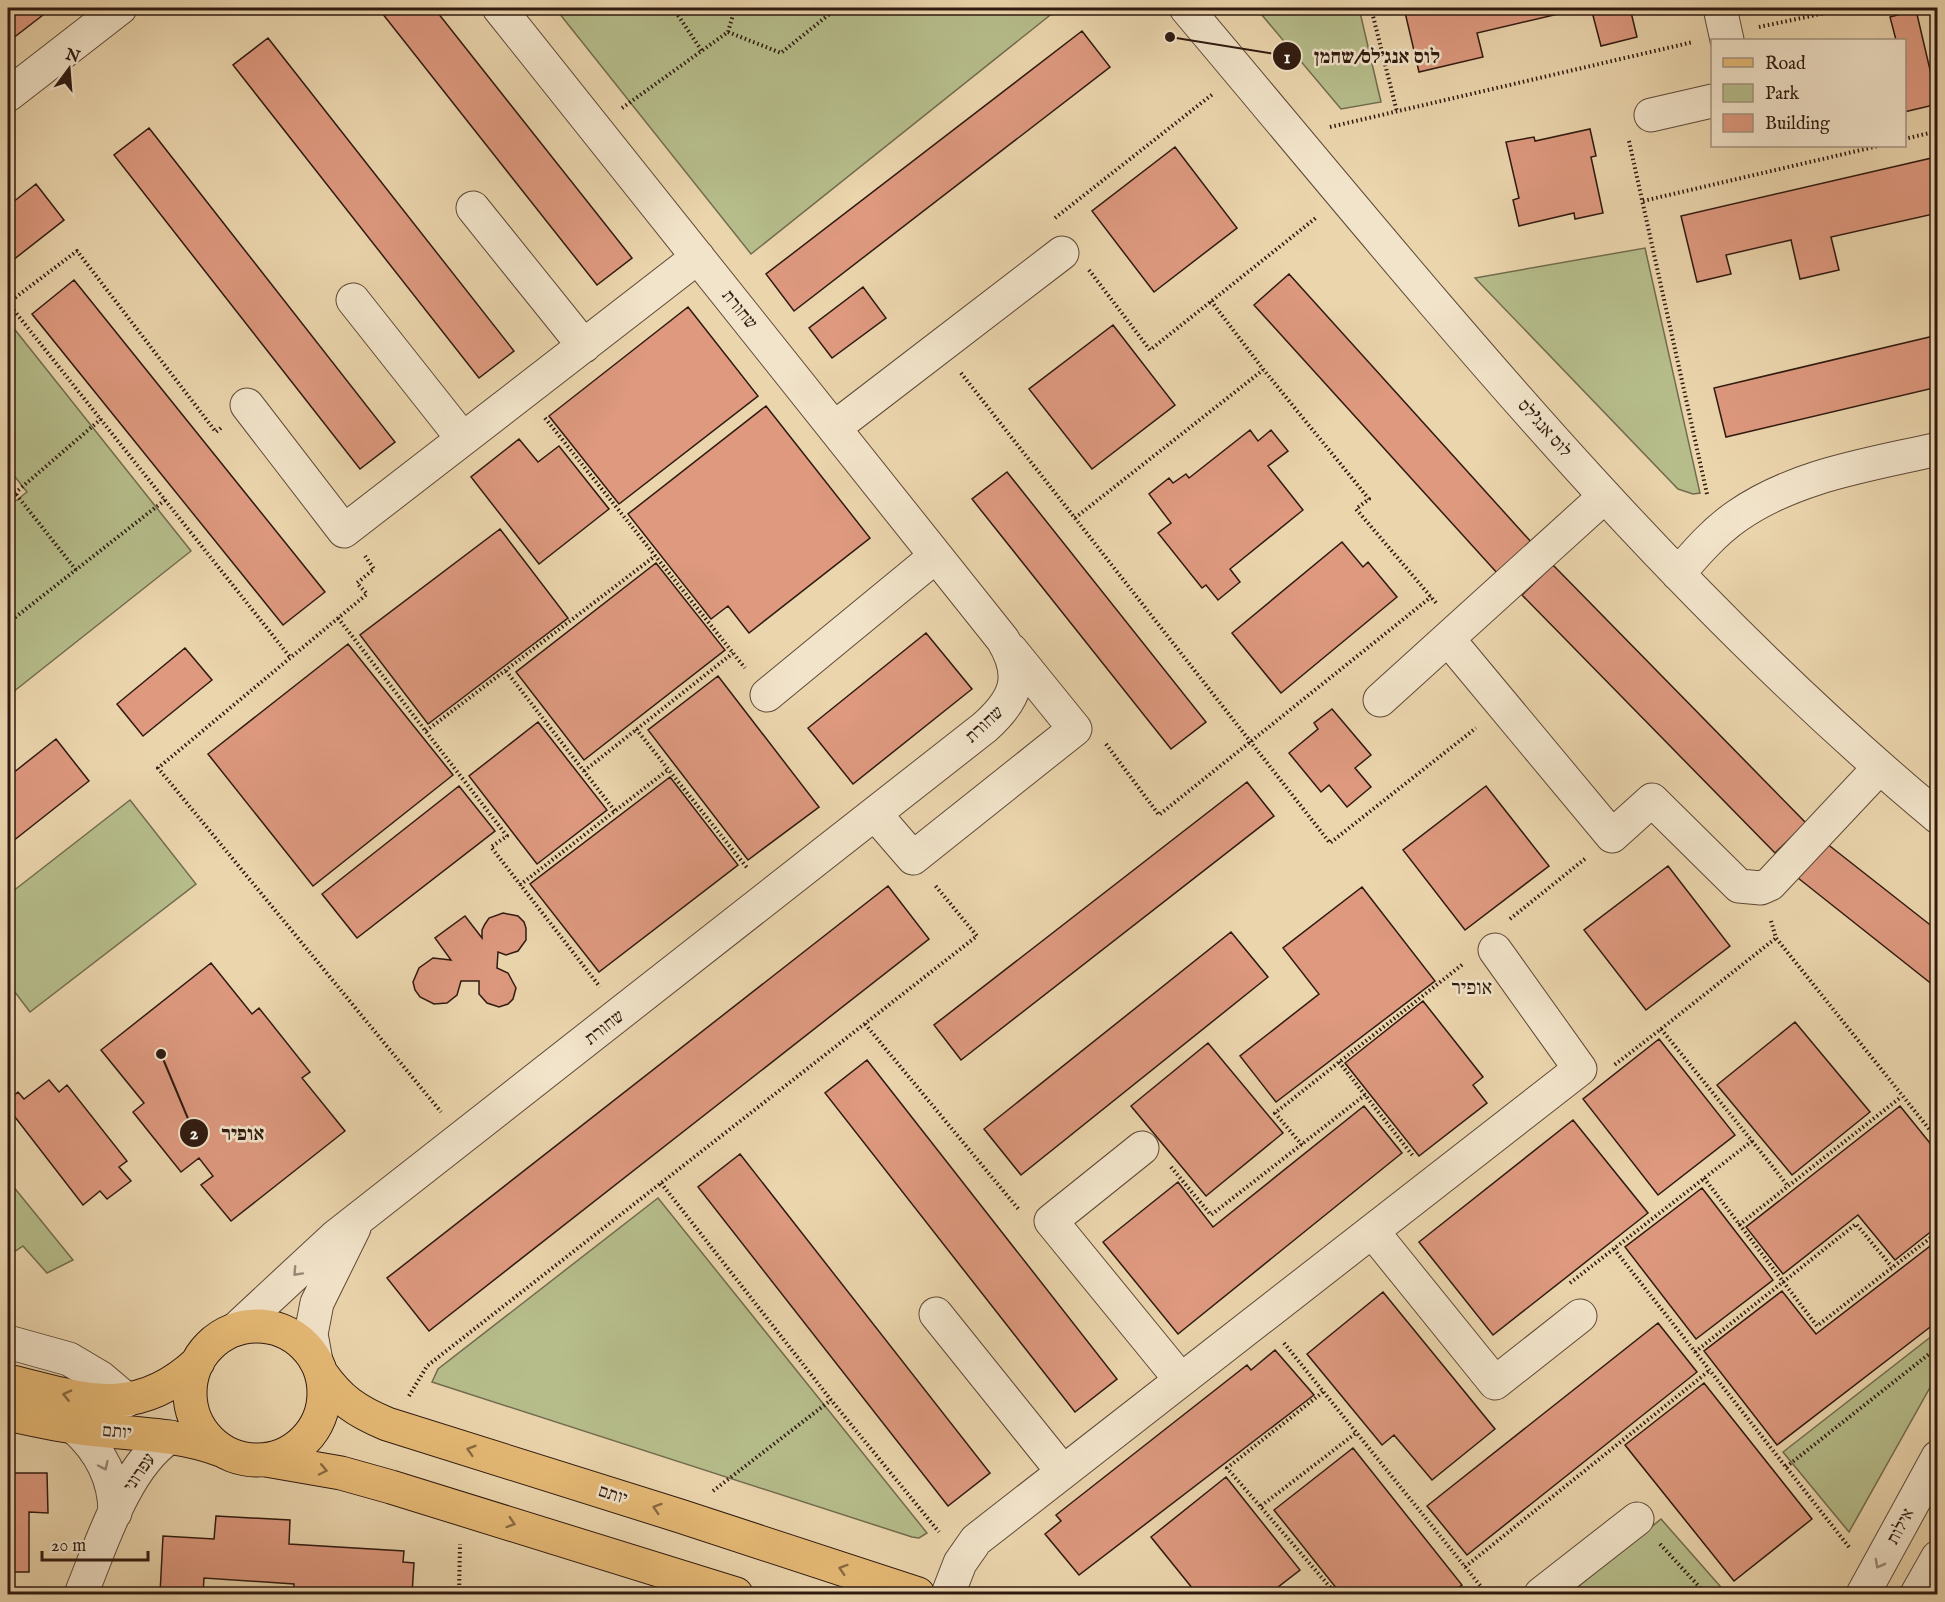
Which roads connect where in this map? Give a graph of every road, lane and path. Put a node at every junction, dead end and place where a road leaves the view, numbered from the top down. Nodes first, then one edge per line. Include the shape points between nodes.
1 (120, 8) edge
2 (499, 8) edge
3 (674, 8) edge
4 (735, 8) edge
5 (837, 8) edge
6 (1185, 8) edge
7 (1371, 8) edge
8 (1849, 8) edge
9 (1724, 27) edge
10 (728, 32) junction
11 (702, 51) junction
12 (1240, 72) junction
13 (8, 95) edge
14 (1711, 101) edge
15 (1397, 112) junction
16 (1651, 115) joint
17 (595, 128) junction
18 (1938, 132) edge
19 (1293, 136) junction
20 (1906, 139) edge
21 (1874, 147) edge
22 (1343, 195) junction
23 (1643, 201) junction
24 (472, 208) dead end
25 (1054, 238) junction
26 (698, 257) junction
27 (353, 300) dead end
28 (1211, 302) junction
29 (8, 303) edge
30 (584, 346) junction
31 (940, 346) junction
32 (1263, 369) junction
33 (524, 392) junction
34 (247, 405) joint
35 (100, 419) junction
36 (834, 428) junction
37 (463, 439) junction
38 (1938, 449) edge
39 (8, 484) edge
40 (15, 493) junction
41 (1605, 496) junction
42 (8, 499) edge
43 (165, 500) junction
44 (1075, 518) junction
45 (344, 531) junction
46 (1716, 533) junction
47 (655, 556) junction
48 (936, 556) junction
49 (76, 571) junction
50 (1678, 574) junction
51 (1431, 597) junction
52 (338, 618) junction
53 (8, 623) edge
54 (1453, 635) junction
55 (1004, 640) junction
56 (733, 653) junction
57 (290, 657) junction
58 (506, 670) junction
59 (767, 695) joint
60 (1380, 700) dead end
61 (1504, 706) junction
62 (636, 729) junction
63 (1075, 729) junction
64 (426, 731) junction
65 (1250, 741) junction
66 (1879, 768) junction
67 (669, 769) junction
68 (584, 771) junction
69 (615, 811) junction
70 (875, 814) junction
71 (1938, 817) edge
72 (1612, 836) junction
73 (913, 858) junction
74 (520, 885) junction
75 (1761, 888) junction
76 (770, 896) junction
77 (1776, 938) junction
78 (1492, 947) junction
79 (621, 1014) junction
80 (865, 1024) junction
81 (1661, 1029) junction
82 (1339, 1062) junction
83 (1580, 1069) junction
84 (1365, 1095) junction
85 (1901, 1097) junction
86 (463, 1138) junction
87 (1938, 1140) edge
88 (1752, 1141) junction
89 (1302, 1145) junction
90 (1142, 1148) joint
91 (1704, 1178) junction
92 (661, 1183) junction
93 (1434, 1183) junction
94 (1788, 1186) junction
95 (357, 1221) junction
96 (1052, 1221) junction
97 (1739, 1225) junction
98 (1372, 1231) junction
99 (1938, 1232) edge
100 (1614, 1249) junction
101 (1892, 1268) junction
102 (1782, 1281) junction
103 (1567, 1285) dead end
104 (936, 1314) dead end
105 (1580, 1316) dead end
106 (1262, 1317) junction
107 (236, 1329) junction
108 (8, 1342) edge
109 (1938, 1347) edge
110 (1695, 1352) junction
111 (198, 1362) junction
112 (319, 1367) junction
113 (1710, 1370) junction
114 (1181, 1380) junction
115 (8, 1382) edge
116 (1323, 1392) junction
117 (127, 1400) junction
118 (831, 1400) junction
119 (8, 1414) edge
120 (394, 1426) junction
121 (74, 1427) junction
122 (1356, 1433) junction
123 (170, 1437) junction
124 (226, 1452) junction
125 (1938, 1457) edge
126 (266, 1460) junction
127 (1786, 1467) junction
128 (1063, 1472) junction
129 (1261, 1506) junction
130 (461, 1507) junction
131 (115, 1513) junction
132 (680, 1516) junction
133 (1637, 1519) joint
134 (966, 1552) junction
135 (1938, 1557) edge
136 (1465, 1567) junction
137 (1868, 1586) edge
138 (81, 1594) edge
139 (459, 1594) edge
140 (736, 1594) edge
141 (918, 1594) edge
142 (948, 1594) edge
143 (1336, 1594) edge
144 (1487, 1594) edge
145 (1541, 1594) edge
146 (1706, 1594) edge
147 (1917, 1594) edge

1 - 13 street
2 - 17 street, שחורת
3 - 11 path
4 - 10 path
5 - 10 path via 781,52
6 - 12 street, לוס אנג'לס
7 - 15 path
8 - 9 path
9 - 15 path
10 - 11 path
11 - 17 path
12 - 19 street, לוס אנג'לס
12 - 25 path
14 - 16 street
15 - 19 path
16 - 23 path via 1624,120
17 - 26 street, שחורת
18 - 20 path
19 - 22 street, לוס אנג'לס
21 - 23 path
22 - 28 path
22 - 41 street, לוס אנג'לס
23 - 46 path
24 - 30 street
25 - 28 path via 1070,245 1150,350
25 - 31 street
26 - 30 street
26 - 36 street, שחורת
27 - 37 street
28 - 32 path
29 - 34 path via 77,251 216,432
29 - 35 path
30 - 33 street
31 - 36 street
31 - 44 path
32 - 44 path
32 - 51 path via 1369,499 1356,509
33 - 37 street
33 - 47 path
34 - 45 street
35 - 40 path
35 - 43 path
36 - 48 street, שחורת
37 - 45 street
38 - 46 street via 1796,485 1755,504
39 - 40 path
40 - 42 path
40 - 49 path
41 - 50 street, לוס אנג'לס
41 - 54 street
43 - 49 path
43 - 57 path
44 - 65 path
45 - 52 path via 375,569 357,583 367,594
46 - 50 street
47 - 56 path
47 - 58 path
48 - 55 street, שחורת
48 - 59 street
49 - 53 path
50 - 66 street, לוס אנג'לס
51 - 54 path
51 - 65 path
52 - 57 path
52 - 64 path
54 - 60 street
54 - 61 street
55 - 63 street
55 - 70 street, שחורת via 1016,675 1005,706 985,727
56 - 59 path
56 - 62 path
57 - 86 path via 158,768
58 - 64 path
58 - 68 path
61 - 65 path via 1330,843
61 - 72 street
62 - 67 path
62 - 68 path
63 - 65 path via 1099,735 1159,815
63 - 73 street
64 - 74 path via 507,836 491,848
66 - 71 street, לוס אנג'לס
66 - 75 street via 1770,884
67 - 69 path
67 - 76 path
68 - 69 path
69 - 74 path
70 - 73 street
70 - 76 street, שחורת
72 - 75 street via 1652,800 1739,886
72 - 78 path via 1486,939
73 - 80 path via 977,936
74 - 79 path
75 - 77 path
76 - 79 street, שחורת
77 - 81 path
77 - 85 path
78 - 82 path
78 - 83 street
79 - 86 street, שחורת
80 - 92 path
80 - 96 path via 1021,1213
81 - 83 path via 1605,1072
81 - 88 path
82 - 84 path
82 - 89 path via 1275,1113
83 - 93 street
84 - 89 path
84 - 93 path
85 - 87 path
85 - 94 path
86 - 95 street, שחורת
88 - 91 path
88 - 94 path
89 - 90 path via 1211,1215 1149,1140
90 - 96 street
91 - 97 path
91 - 100 path
92 - 118 path
92 - 120 path via 427,1366
93 - 98 street
94 - 97 path
95 -> 107 street, שחורת via 318,1251
95 - 112 street, שחורת via 317,1303 311,1334
96 - 114 street
97 - 102 path
98 - 105 street via 1495,1383
98 - 106 street
99 - 101 path
100 - 103 path
100 - 110 path
101 - 102 path via 1856,1224
101 - 102 path via 1817,1326
102 - 110 path
104 - 128 street
106 - 114 street
106 - 116 path
107 - 111 main road via 214,1342
107 - 112 main road via 276,1328 300,1341
108 - 117 street via 69,1359
109 - 127 path
110 - 113 path
111 - 117 main road, יותם via 169,1385
111 - 124 main road via 190,1388 194,1413 206,1436
112 - 120 main road, יותם via 333,1389 352,1406
112 - 126 main road via 324,1398 317,1424 295,1448
113 - 127 path
113 - 136 path
114 - 128 street
117 -> 115 main road, יותם via 80,1398
116 - 122 path
116 - 129 path via 1227,1467
118 - 132 path
118 - 134 path via 935,1528
119 - 121 main road, יותם
132 -> 120 main road, יותם
121 - 123 main road, יותם
121 -> 131 street, עפרוני via 93,1446 106,1468
122 - 129 path
122 - 136 path
123 - 124 main road, יותם
123 - 131 street, עפרוני via 143,1462
124 - 126 main road
125 -> 137 street, אילות
126 -> 130 main road via 341,1473
127 - 137 path
128 - 134 street
129 - 143 path
130 - 139 path
130 -> 140 main road
131 - 138 street, עפרוני
141 -> 132 main road, יותם
133 - 145 street
133 - 146 path
134 - 142 street
135 - 147 street
136 - 144 path

